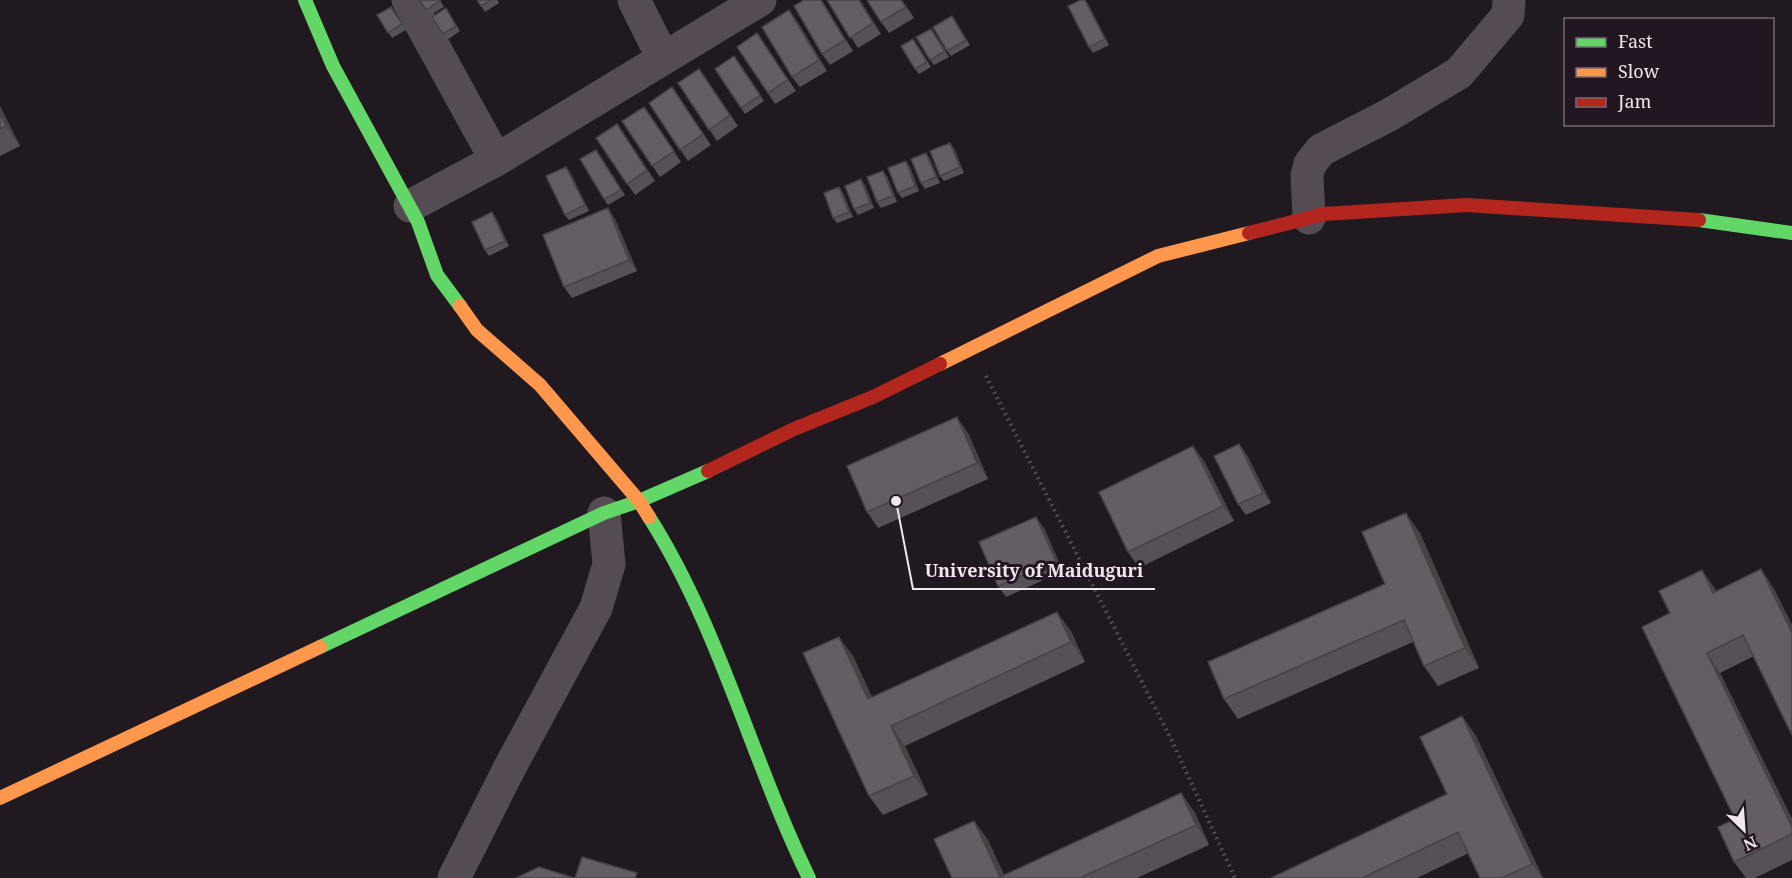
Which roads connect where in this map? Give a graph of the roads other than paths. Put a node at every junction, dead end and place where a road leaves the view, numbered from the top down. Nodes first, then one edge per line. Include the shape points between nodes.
1 (304, 0) edge
2 (408, 0) edge
3 (634, 0) edge
4 (1509, 0) edge
5 (751, 2) edge
6 (663, 58) junction
7 (495, 160) junction
8 (410, 206) junction
9 (1309, 218) junction
10 (1790, 228) edge
11 (639, 501) junction
12 (604, 513) junction
13 (0, 798) edge
14 (454, 878) edge
15 (809, 878) edge

1 - 8 street via 333,66
2 - 7 street
3 - 6 street
4 - 9 street via 1508,15 1459,73 1321,150 1307,175
5 - 6 street
6 - 7 street
7 - 8 street
8 - 11 street via 437,275 477,330 540,385
9 - 10 street via 1466,205
9 - 11 street via 1158,256 873,397
11 - 12 street
11 - 15 street via 663,539 708,633 788,835
12 - 13 street
12 - 14 street via 609,564 596,608

